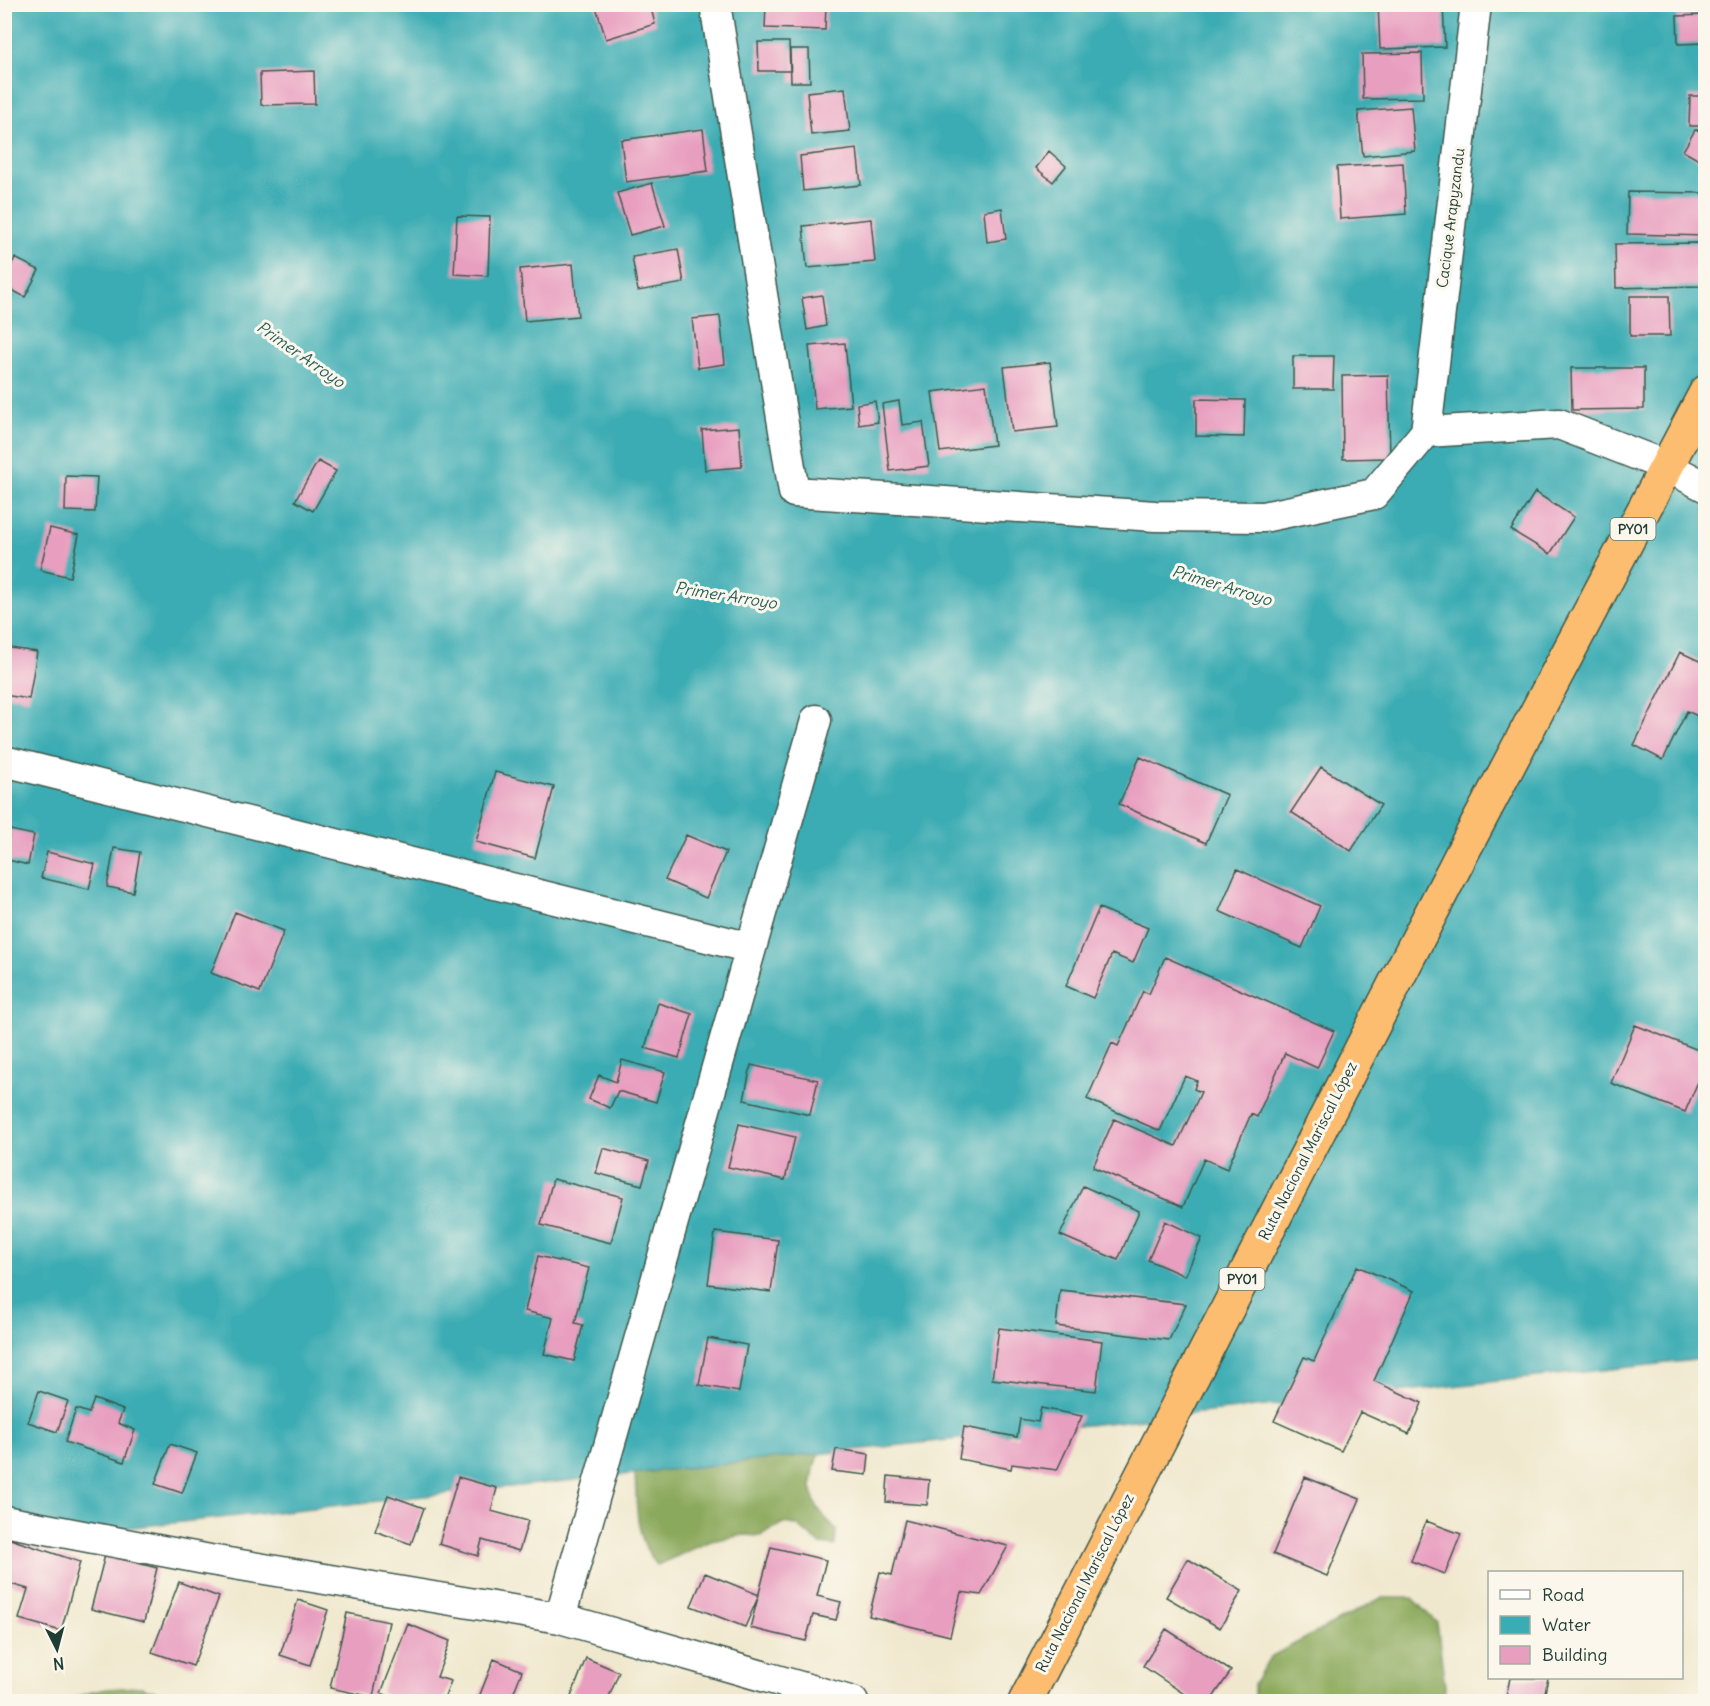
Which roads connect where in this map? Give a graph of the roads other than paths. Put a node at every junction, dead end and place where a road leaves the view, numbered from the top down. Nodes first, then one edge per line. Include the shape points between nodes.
1 (715, 4) edge
2 (1476, 4) edge
3 (1706, 392) edge
4 (1426, 432) junction
5 (1666, 466) junction
6 (1706, 487) edge
7 (816, 720) dead end
8 (4, 761) edge
9 (751, 948) junction
10 (4, 1521) edge
11 (560, 1618) junction
12 (853, 1701) edge
13 (1024, 1701) edge

1 - 4 street via 794,492 1155,516 1263,517 1374,494
2 - 4 street, Cacique Arapyzandu
3 - 5 highway, PY01
4 - 5 street via 1559,424
5 - 6 street
5 - 13 highway, Ruta Nacional Mariscal López / PY01
7 - 9 street
8 - 9 street
9 - 11 street
10 - 11 street via 210,1560
11 - 12 street

